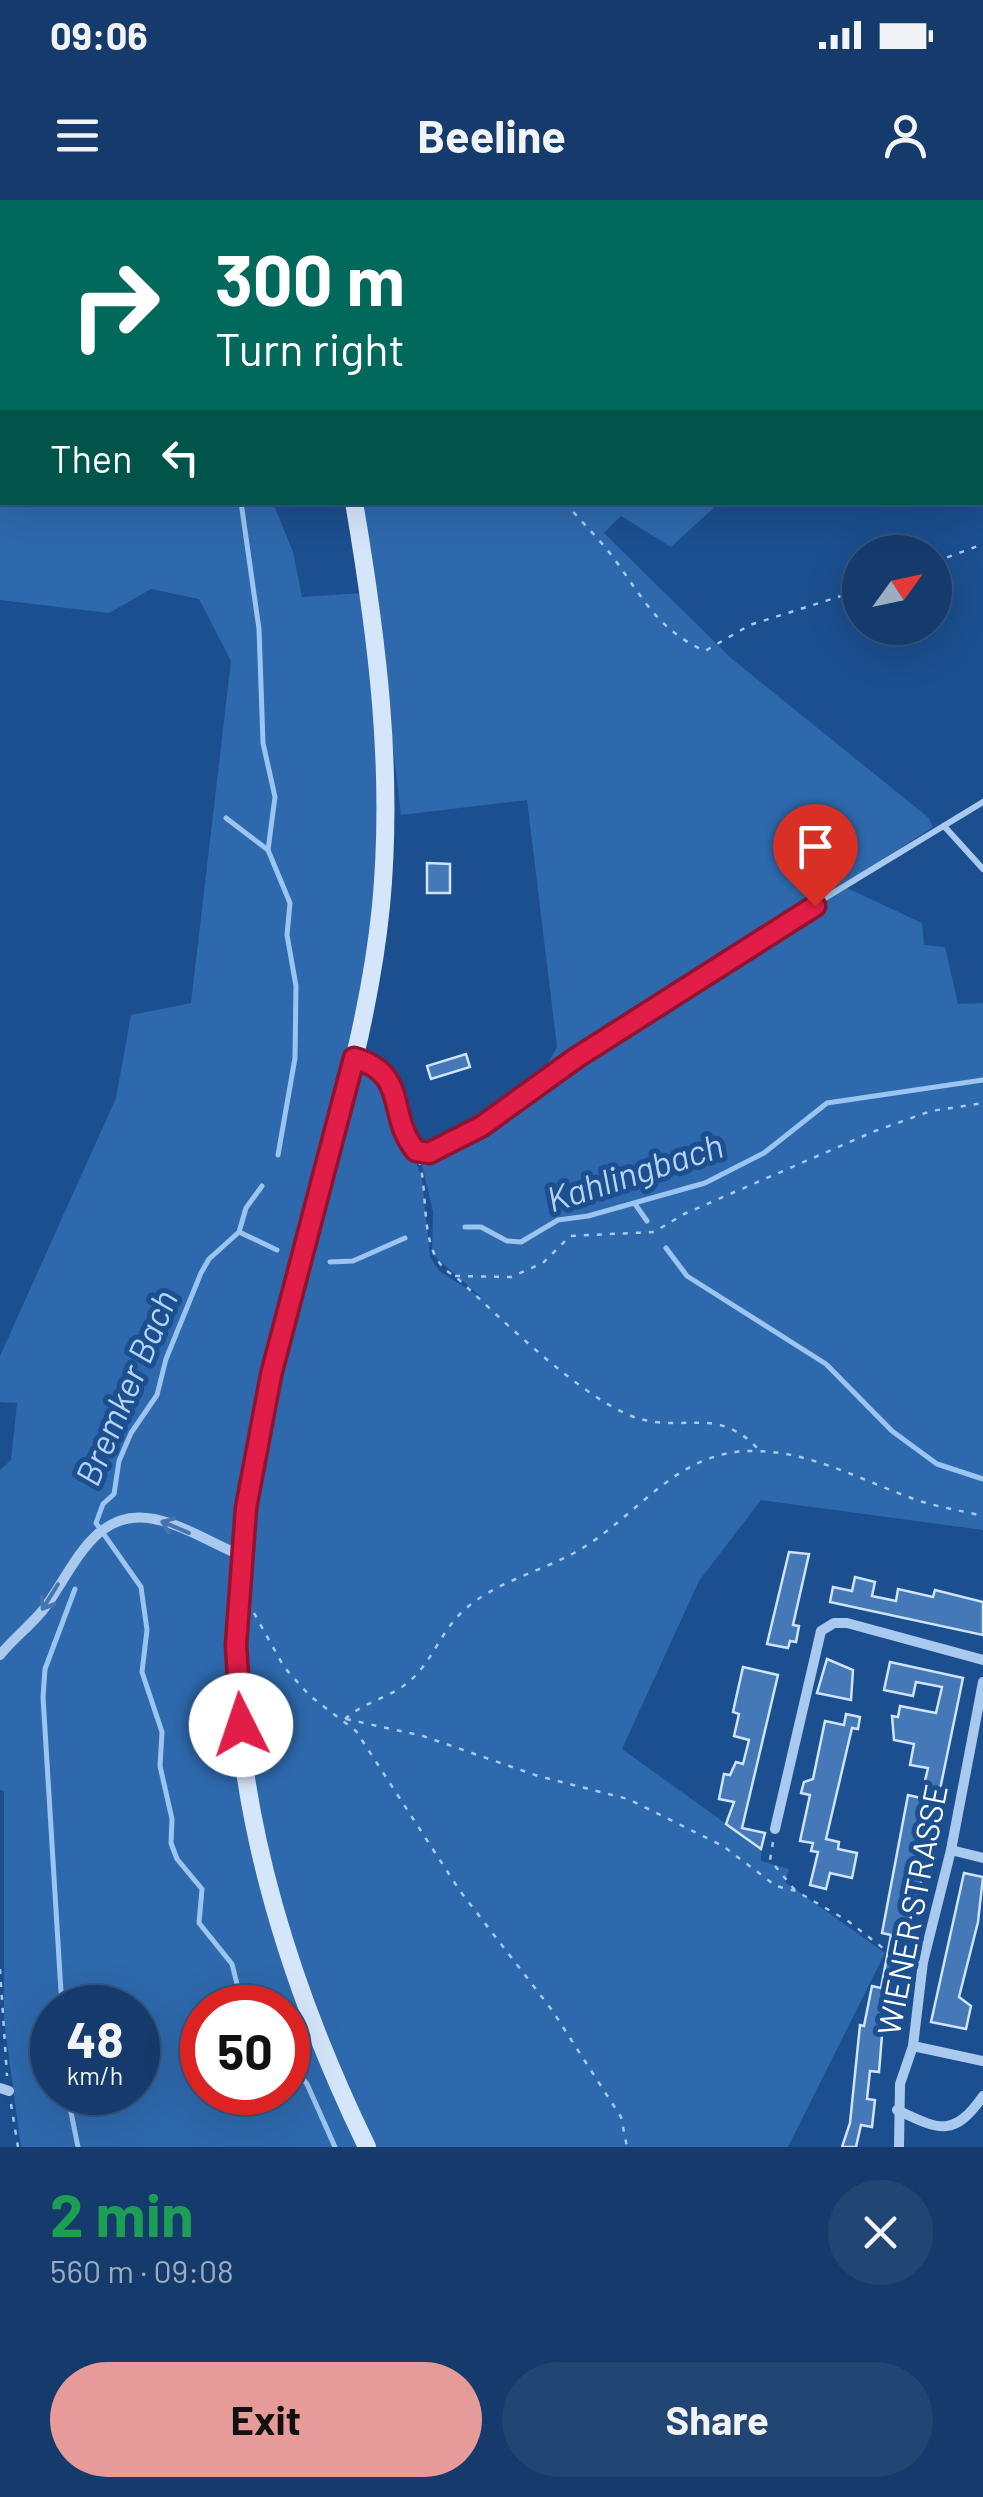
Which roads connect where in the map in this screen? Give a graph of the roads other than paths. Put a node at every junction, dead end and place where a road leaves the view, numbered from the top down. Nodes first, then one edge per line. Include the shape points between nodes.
1 (354, 505) edge
2 (983, 802) edge
3 (944, 826) junction
4 (983, 868) edge
5 (354, 1058) junction
6 (240, 1555) junction
7 (0, 1654) edge
8 (983, 1660) edge
9 (983, 1682) edge
10 (775, 1829) road end
11 (951, 1850) junction
12 (983, 1858) edge
13 (913, 2046) junction
14 (983, 2061) edge
15 (983, 2096) edge
16 (898, 2110) junction
17 (367, 2147) edge
18 (899, 2147) edge

1 - 5 main road via 379,671 388,794 380,910
2 - 3 lane
3 - 4 lane
3 - 5 lane via 718,965 482,1126 429,1153 416,1151 408,1139 388,1075
5 - 6 main road via 271,1375
6 -> 7 street via 152,1518 108,1527 72,1561 42,1610
6 - 17 main road via 236,1645 244,1764 265,1882 302,1998
8 - 10 street via 846,1623 826,1626
9 - 11 street, WIENER STRASSE
11 - 12 street
11 - 13 street, WIENER STRASSE via 923,1962
13 - 14 street
13 - 16 street, WIENER STRASSE
15 - 16 street via 950,2127 926,2125
16 - 18 street, WIENER STRASSE

